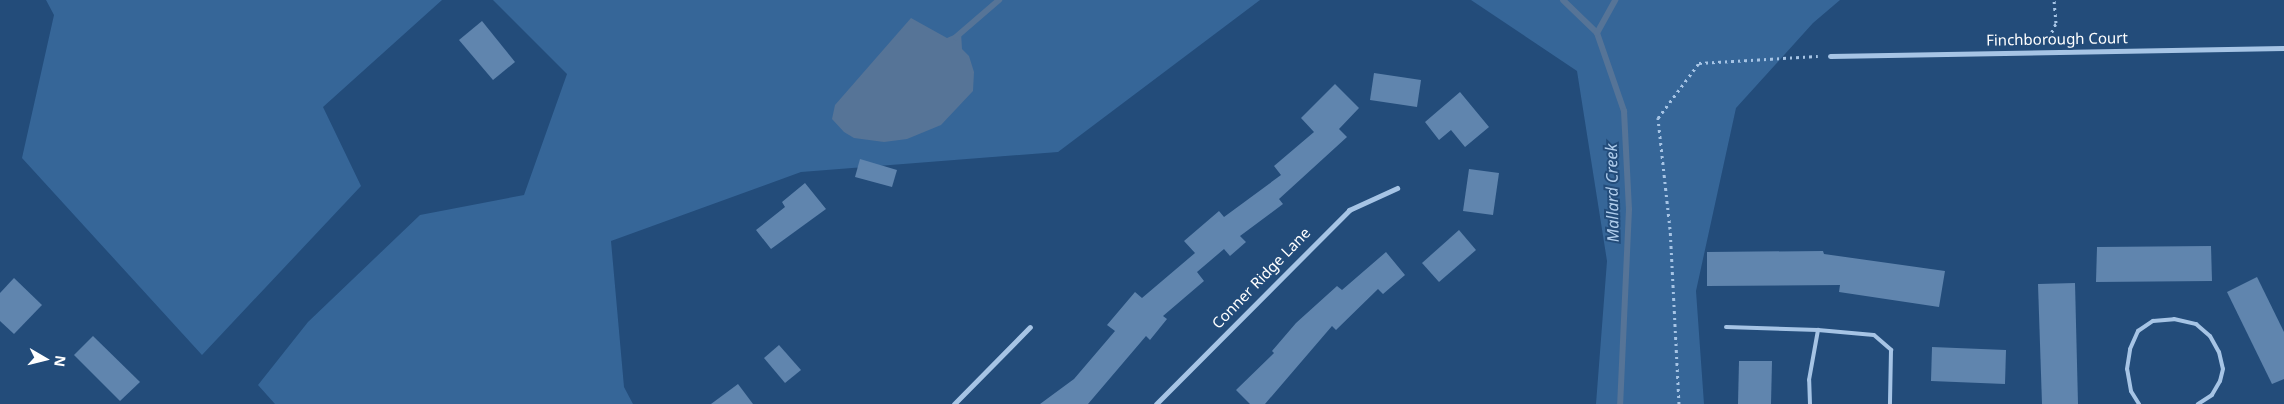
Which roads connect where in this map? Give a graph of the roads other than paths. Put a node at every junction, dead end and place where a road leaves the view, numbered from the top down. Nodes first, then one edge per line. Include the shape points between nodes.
1 (2284, 48) edge
2 (1830, 56) road end
3 (1397, 188) dead end
4 (1030, 327) dead end
5 (1726, 327) dead end
6 (1818, 330) junction
7 (954, 404) edge
8 (1156, 404) edge
9 (1810, 404) edge
10 (1890, 404) edge
11 (2139, 404) edge
12 (2198, 404) edge

1 - 2 street, Finchborough Court
3 - 8 street, Conner Ridge Lane via 1349,210
4 - 7 street
5 - 6 lane
6 - 9 lane via 1809,380
6 - 10 lane via 1874,336 1892,350
11 - 12 lane via 2131,391 2127,369 2130,349 2138,331 2153,321 2174,319 2196,324 2210,336 2219,352 2220,381 2212,395

